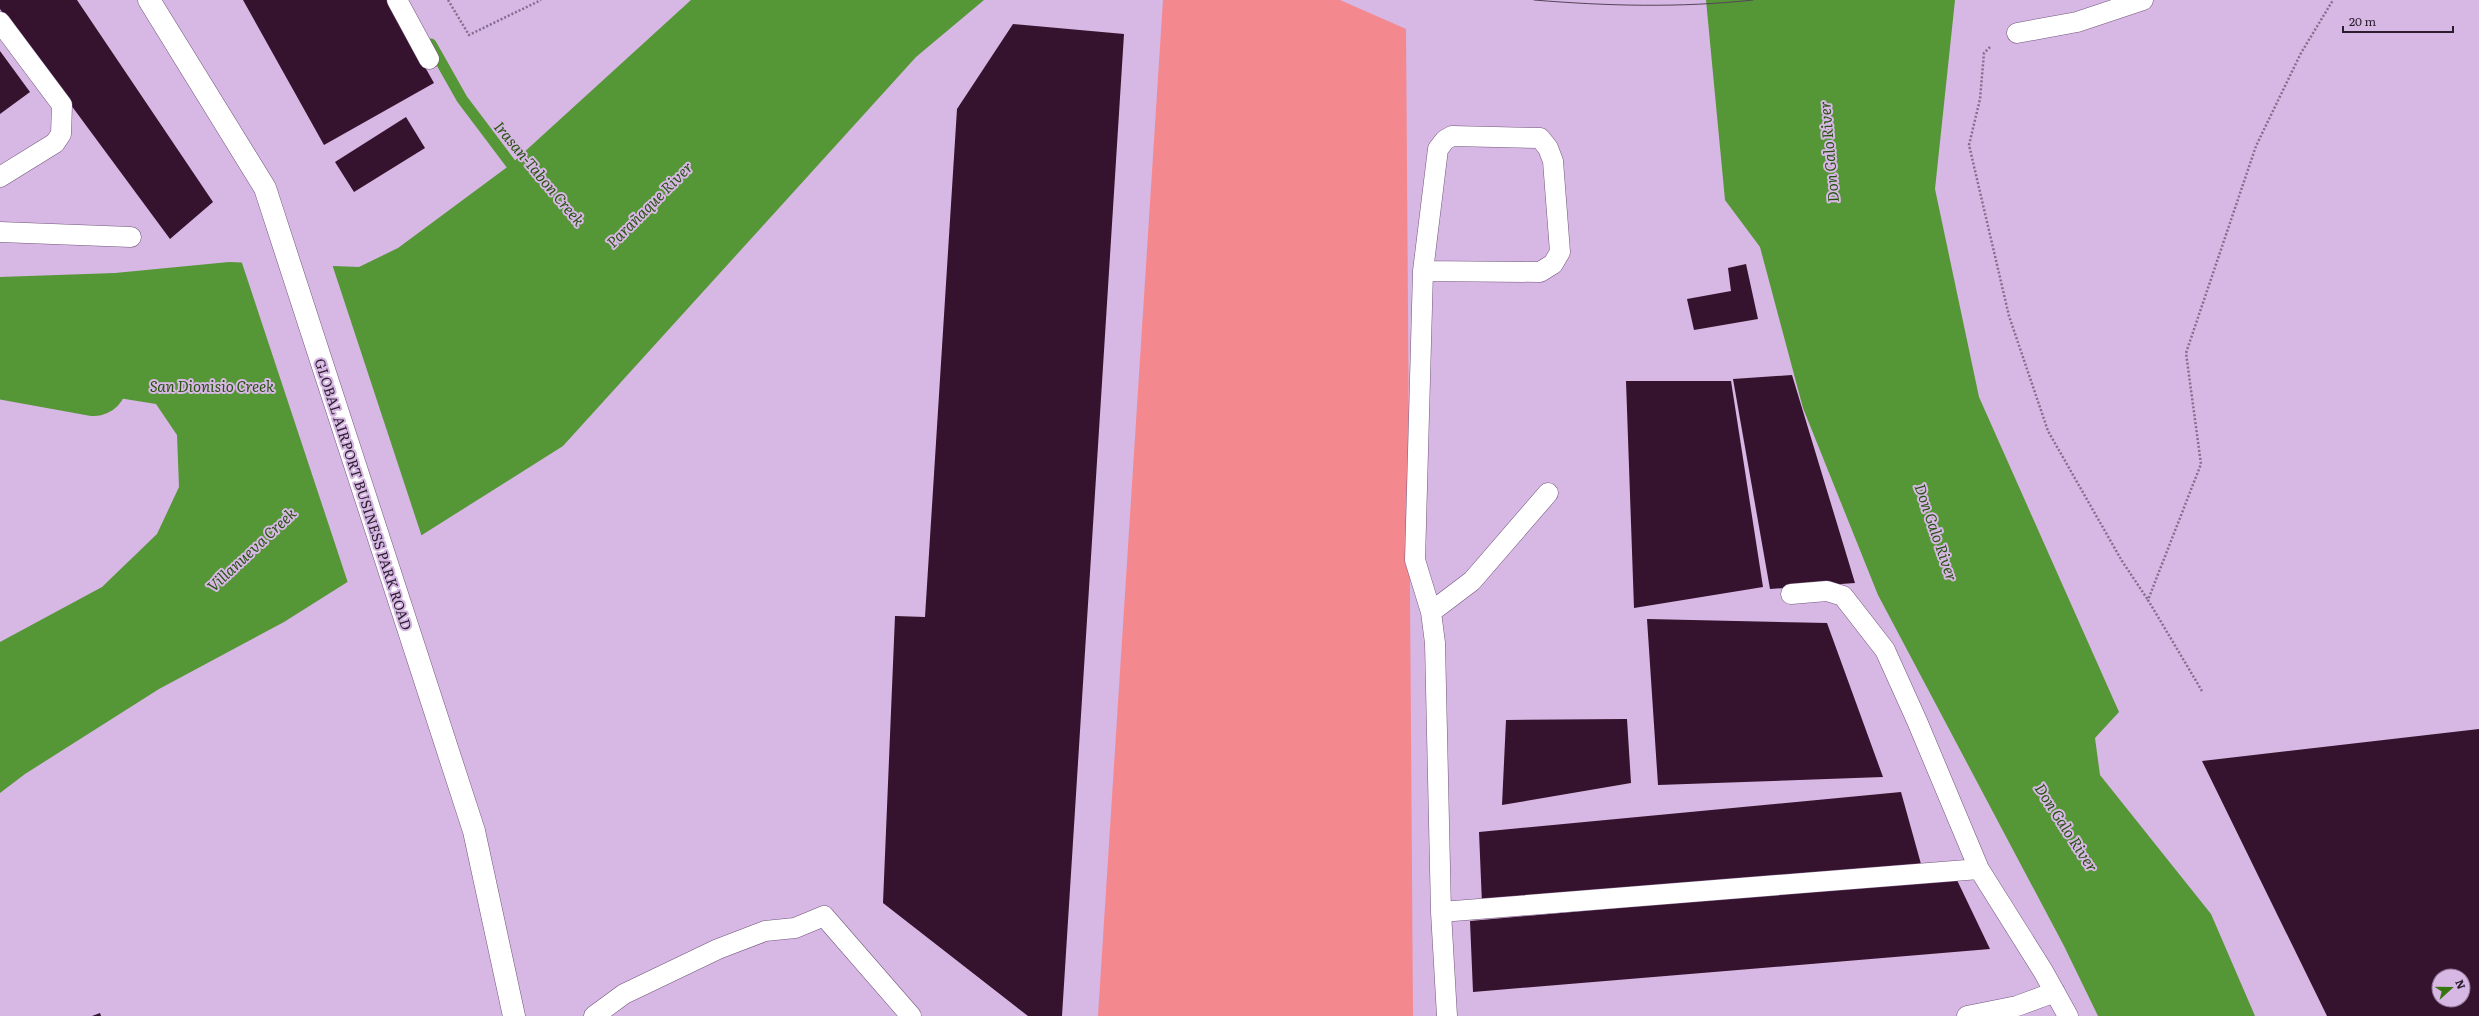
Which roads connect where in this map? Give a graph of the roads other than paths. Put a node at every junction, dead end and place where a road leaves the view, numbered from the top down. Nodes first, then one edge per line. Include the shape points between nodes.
1 (149, 0) edge
2 (397, 0) edge
3 (2144, 0) edge
4 (0, 22) edge
5 (2017, 33) road end
6 (429, 59) dead end
7 (0, 177) edge
8 (0, 232) edge
9 (131, 237) dead end
10 (1423, 271) junction
11 (1548, 493) dead end
12 (1791, 594) dead end
13 (1431, 612) junction
14 (1979, 869) junction
15 (1441, 912) junction
16 (2055, 992) junction
17 (514, 1016) edge
18 (594, 1016) edge
19 (911, 1016) edge
20 (1447, 1016) edge
21 (1967, 1016) edge
22 (2068, 1016) edge

1 - 17 street, GLOBAL AIRPORT BUSINESS PARK ROAD via 265,188 474,831
2 - 6 lane
3 - 5 lane via 2077,22
4 - 7 lane via 62,105 61,134 55,143
8 - 9 lane
10 - 10 lane via 1540,272 1553,264 1560,252 1553,161 1548,148 1540,138 1452,136 1445,140 1438,148
10 - 13 lane via 1415,560
11 - 13 lane via 1472,581
12 - 14 lane via 1827,591 1843,596 1885,650
13 - 15 lane via 1435,643
14 - 15 lane
14 - 16 lane
15 - 20 lane
16 - 21 lane via 2017,1006
16 - 22 lane
18 - 19 lane via 624,994 718,949 765,931 795,928 824,916

